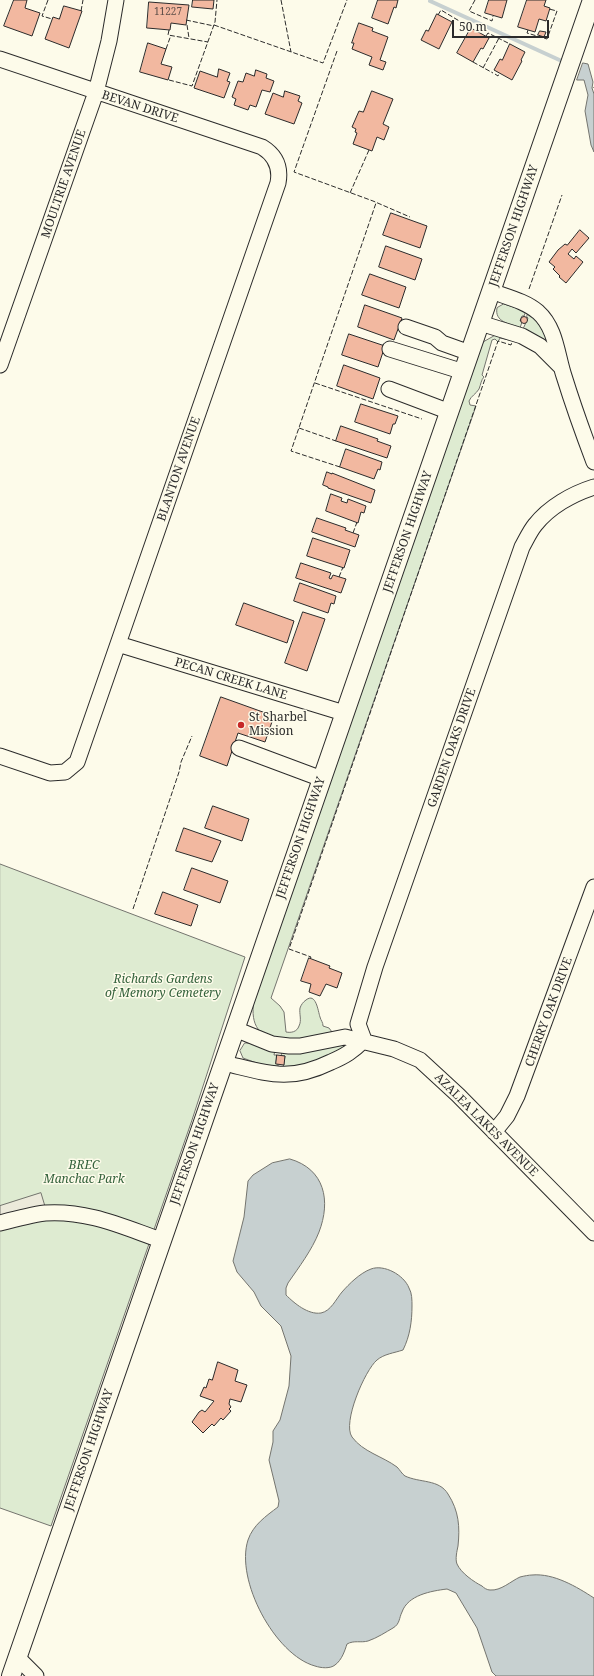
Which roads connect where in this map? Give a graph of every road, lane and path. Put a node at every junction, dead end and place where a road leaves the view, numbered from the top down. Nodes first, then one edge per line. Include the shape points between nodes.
1 (116, 0) edge
2 (592, 0) edge
3 (0, 59) edge
4 (96, 92) junction
5 (276, 161) joint
6 (491, 291) junction
7 (480, 323) junction
8 (406, 327) dead end
9 (390, 349) dead end
10 (470, 353) junction
11 (0, 366) edge
12 (561, 368) junction
13 (464, 372) junction
14 (389, 389) dead end
15 (450, 412) junction
16 (594, 462) edge
17 (594, 487) edge
18 (118, 644) junction
19 (344, 714) junction
20 (239, 748) dead end
21 (0, 756) edge
22 (322, 779) junction
23 (594, 886) edge
24 (236, 1029) junction
25 (364, 1040) junction
26 (224, 1063) junction
27 (494, 1132) junction
28 (0, 1223) edge
29 (594, 1233) edge
30 (162, 1240) junction
31 (17, 1657) junction
32 (11, 1676) edge
33 (36, 1676) edge

1 - 4 street, MOULTRIE AVENUE
2 - 6 main road, JEFFERSON HIGHWAY
3 - 4 street, BEVAN DRIVE
4 - 5 street, BEVAN DRIVE via 262,147 269,151
4 - 11 street, MOULTRIE AVENUE
5 - 18 street, BLANTON AVENUE via 278,183
6 - 7 main road, JEFFERSON HIGHWAY
6 - 12 street via 529,305 539,313 552,334
7 - 10 main road, JEFFERSON HIGHWAY
7 - 12 street via 522,336 540,346
8 - 10 street via 435,337 442,344
9 - 13 street
10 - 13 main road, JEFFERSON HIGHWAY
12 - 16 street
13 - 15 main road, JEFFERSON HIGHWAY
14 - 15 street
15 - 19 main road, JEFFERSON HIGHWAY
17 - 25 street, GARDEN OAKS DRIVE via 564,501 548,512 534,526 522,547 375,967 358,1024
18 - 19 street, PECAN CREEK LANE
18 - 21 street, BLANTON AVENUE via 77,762 65,772 50,773
19 - 22 main road, JEFFERSON HIGHWAY
20 - 22 street
22 - 24 main road, JEFFERSON HIGHWAY
23 - 27 street, CHERRY OAK DRIVE via 517,1096 507,1116
24 - 25 street, AZALEA LAKES AVENUE via 272,1044 289,1046 345,1037
24 - 26 main road, JEFFERSON HIGHWAY
25 - 26 street via 351,1052 317,1069 297,1074 276,1074
25 - 27 street, AZALEA LAKES AVENUE via 420,1060 458,1094
26 - 30 main road, JEFFERSON HIGHWAY
27 - 29 street, AZALEA LAKES AVENUE
28 - 30 street via 47,1213 74,1213 100,1218
30 - 31 main road, JEFFERSON HIGHWAY
31 - 32 main road, JEFFERSON HIGHWAY
31 - 33 street

